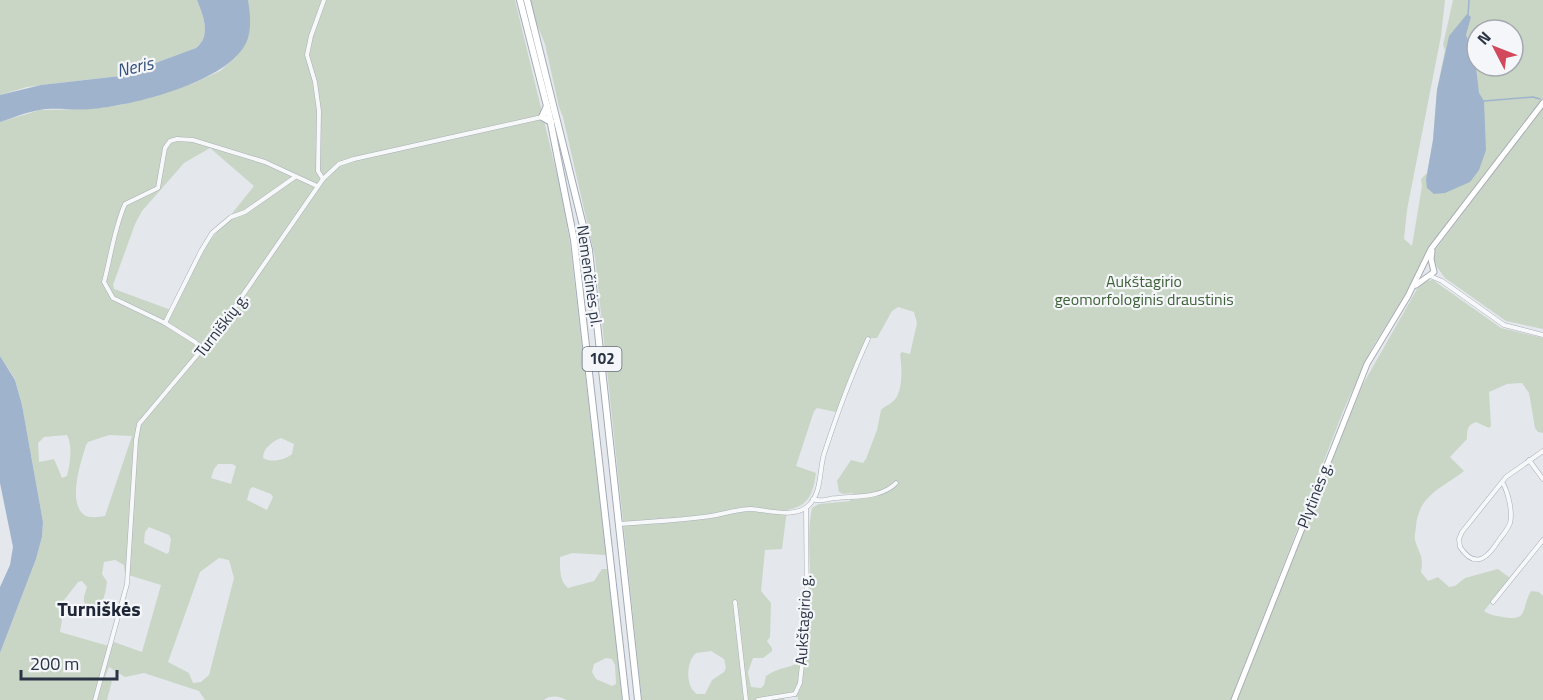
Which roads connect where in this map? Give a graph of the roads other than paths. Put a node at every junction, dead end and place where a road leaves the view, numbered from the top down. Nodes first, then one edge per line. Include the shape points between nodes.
1 (324, 0) edge
2 (520, 0) edge
3 (527, 0) edge
4 (535, 43) junction
5 (1543, 103) edge
6 (548, 106) junction
7 (542, 117) junction
8 (551, 122) junction
9 (563, 159) junction
10 (296, 177) junction
11 (323, 179) junction
12 (317, 186) junction
13 (1434, 245) junction
14 (1424, 265) junction
15 (1433, 267) junction
16 (1422, 271) junction
17 (1429, 276) junction
18 (1442, 281) junction
19 (1408, 296) junction
20 (165, 323) junction
21 (1543, 335) edge
22 (868, 339) dead end
23 (203, 350) junction
24 (606, 402) junction
25 (593, 404) junction
26 (1543, 451) edge
27 (1529, 460) junction
28 (1543, 478) edge
29 (1502, 482) junction
30 (896, 483) dead end
31 (813, 499) junction
32 (806, 508) junction
33 (620, 524) junction
34 (1543, 540) edge
35 (735, 602) dead end
36 (1493, 602) dead end
37 (95, 700) edge
38 (626, 700) edge
39 (638, 700) edge
40 (746, 700) edge
41 (758, 700) edge
42 (1234, 700) edge

1 - 11 street via 307,55 319,111 318,171
2 - 4 main road, Nemenčinės pl. / 102
3 - 4 main road, Nemenčinės pl. / 102
4 - 6 main road, Nemenčinės pl. / 102
4 - 9 main road, Nemenčinės pl. / 102
5 - 13 main road
6 - 7 main road
6 - 8 main road, Nemenčinės pl. / 102
7 - 8 main road
7 - 11 street, Turniškių g. via 354,159 339,164
8 - 9 main road, Nemenčinės pl. / 102
9 - 24 main road, Nemenčinės pl. / 102 via 589,250
9 - 25 main road, Nemenčinės pl. / 102
10 - 12 street
10 - 20 street via 216,229
10 - 20 street via 265,162 193,140 168,143 158,188 125,204 104,282 113,298
11 - 12 street, Turniškių g.
12 - 23 street, Turniškių g.
13 - 14 main road
13 - 15 main road
14 - 15 main road
14 - 16 main road
15 - 17 main road
15 - 18 street
16 - 17 main road
16 - 19 main road, Plytinės g.
17 - 18 street
17 - 19 main road, Plytinės g.
18 - 21 street via 1504,325
19 - 42 main road, Plytinės g. via 1363,370
20 - 23 street
22 - 31 street via 824,454
23 - 37 street, Turniškių g. via 138,428 127,584
24 - 25 main road
24 - 33 main road, Nemenčinės pl. / 102
25 - 38 main road, Nemenčinės pl. / 102
26 - 27 street
27 - 28 street
27 - 29 street
29 - 29 street via 1462,532 1460,548 1471,557 1483,559 1489,555 1510,522
30 - 31 street via 885,491 853,498
31 - 32 street
32 - 33 street via 785,512 736,510
32 - 41 street, Aukštagirio g. via 807,616 800,683 795,694
33 - 39 main road, Nemenčinės pl. / 102
34 - 36 street
35 - 40 street

